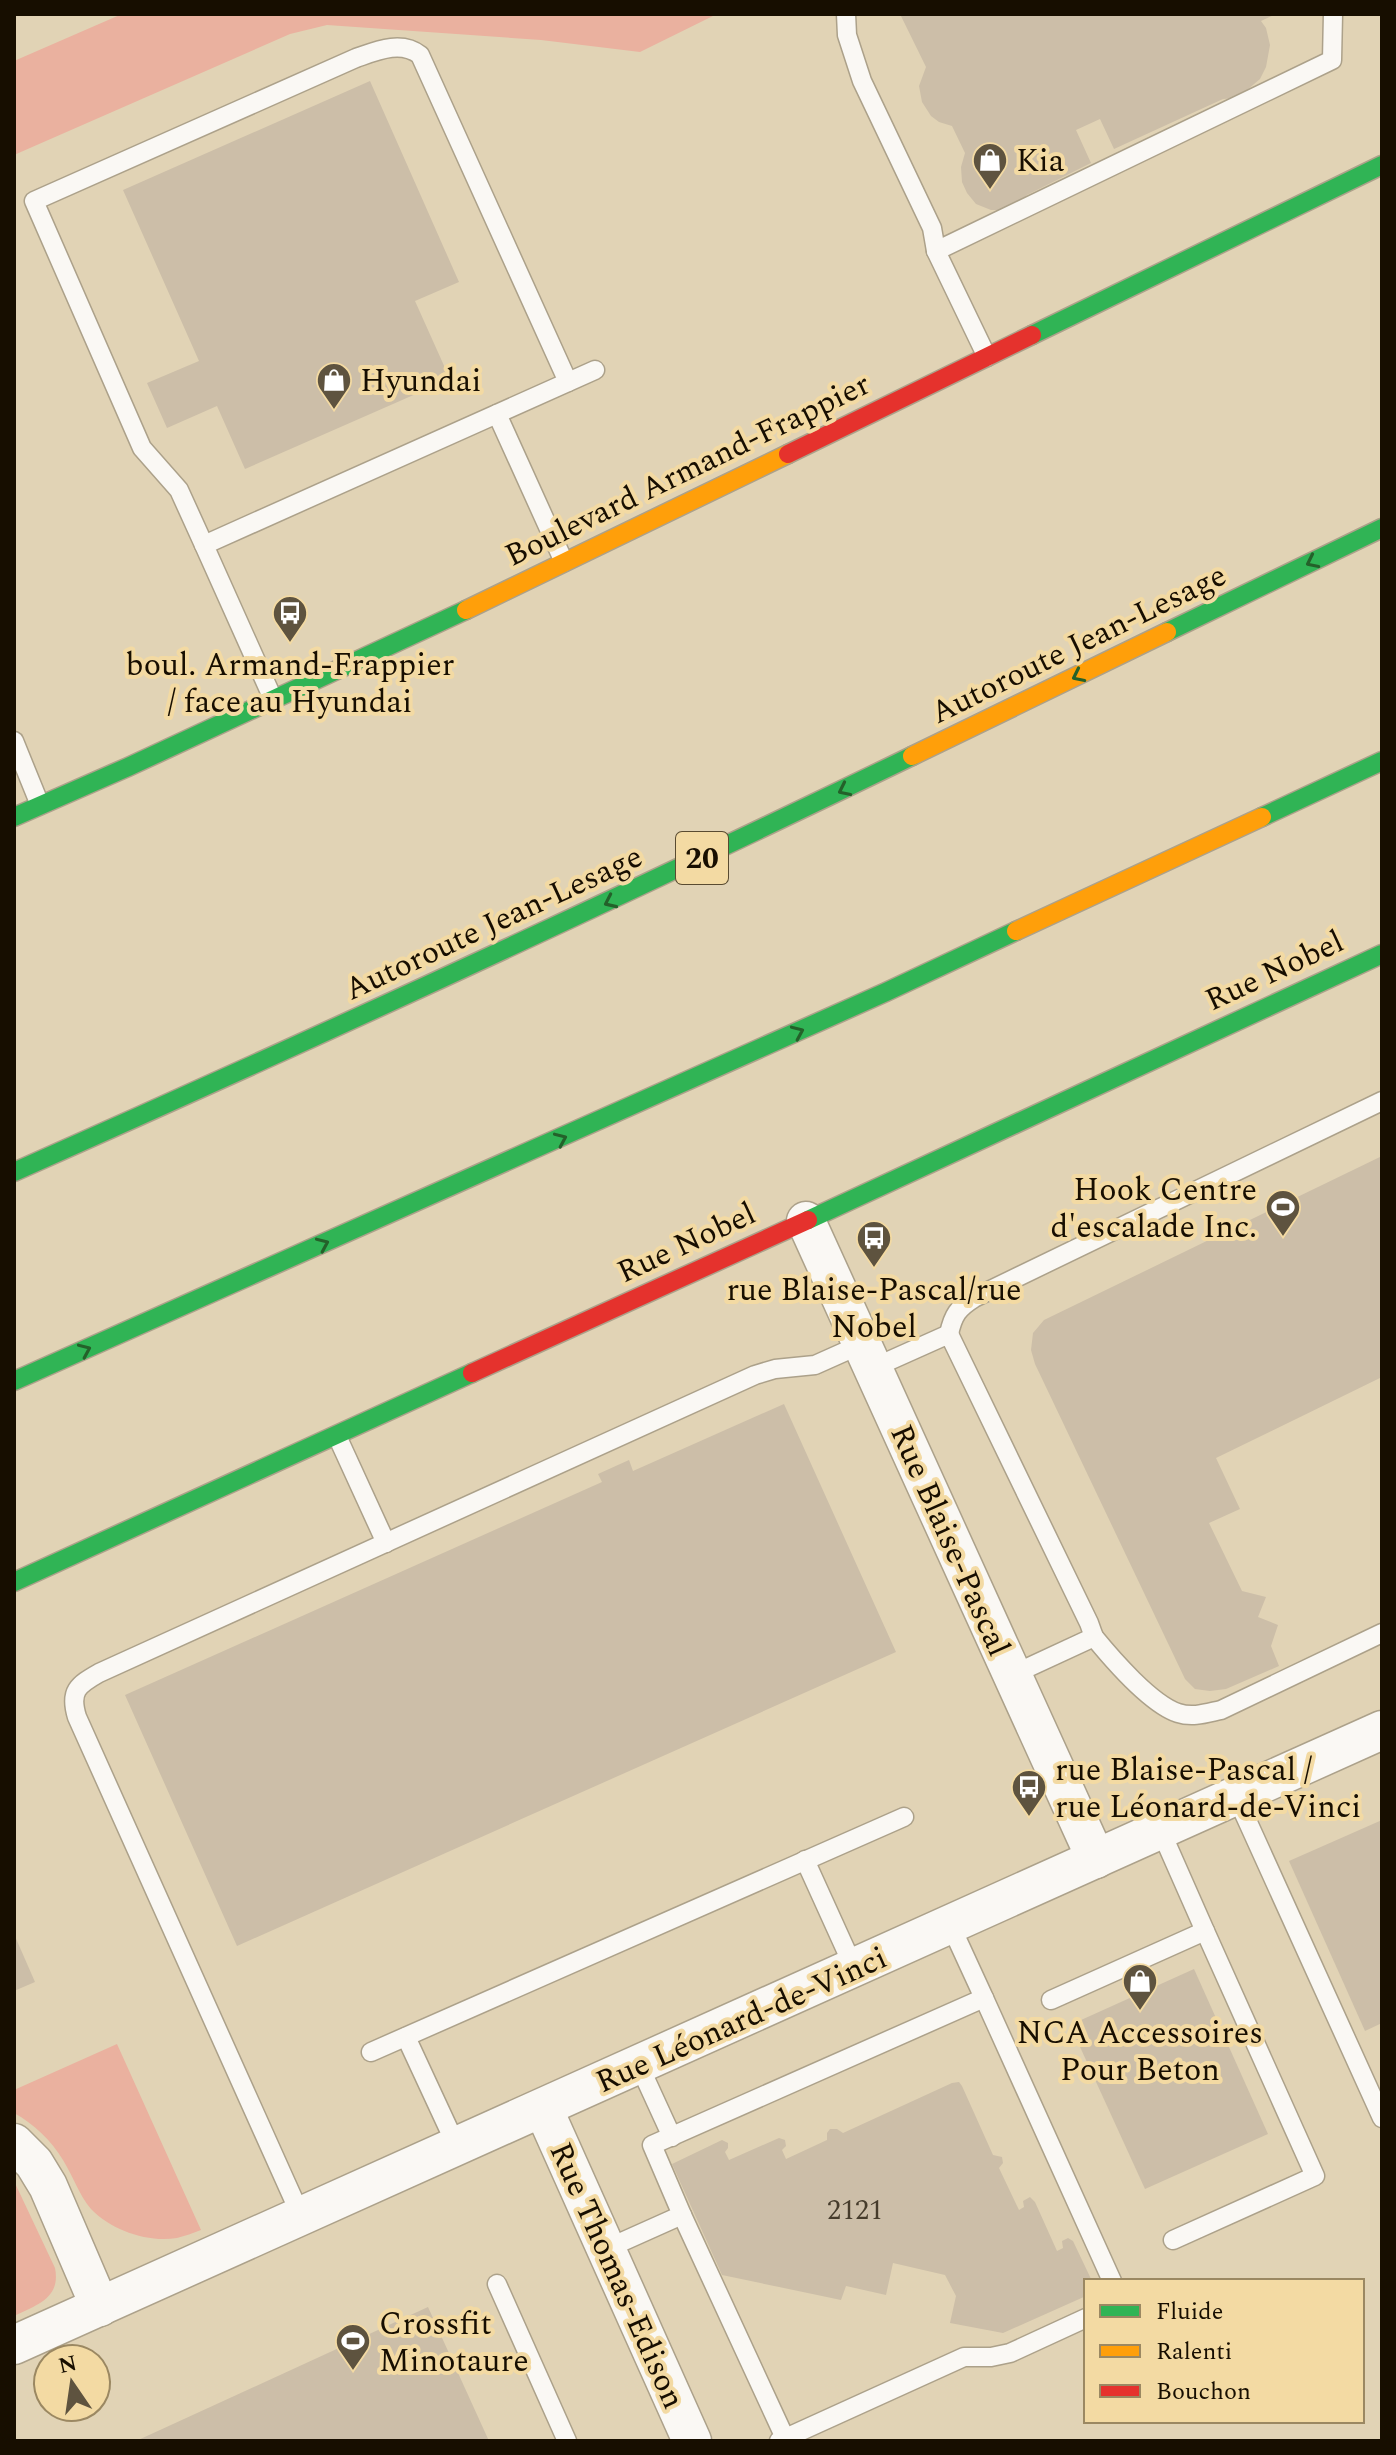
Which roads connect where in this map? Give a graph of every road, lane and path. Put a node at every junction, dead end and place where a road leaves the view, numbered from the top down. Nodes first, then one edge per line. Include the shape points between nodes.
1 (846, 14) edge
2 (1333, 14) edge
3 (1382, 165) edge
4 (936, 251) junction
5 (987, 357) junction
6 (595, 370) dead end
7 (568, 382) junction
8 (497, 414) junction
9 (1382, 528) edge
10 (204, 545) junction
11 (564, 562) junction
12 (273, 699) junction
13 (14, 741) edge
14 (1382, 761) edge
15 (40, 805) junction
16 (14, 817) edge
17 (1382, 954) edge
18 (1382, 1101) edge
19 (14, 1172) edge
20 (806, 1221) junction
21 (949, 1334) junction
22 (867, 1356) junction
23 (14, 1381) edge
24 (337, 1436) junction
25 (386, 1543) junction
26 (14, 1582) edge
27 (1382, 1633) edge
28 (1094, 1637) junction
29 (1012, 1675) junction
30 (1382, 1730) edge
31 (1236, 1796) junction
32 (904, 1817) dead end
33 (1160, 1829) junction
34 (1096, 1859) junction
35 (805, 1860) junction
36 (950, 1924) junction
37 (1205, 1931) junction
38 (854, 1968) junction
39 (984, 1998) junction
40 (1051, 2000) dead end
41 (406, 2037) junction
42 (371, 2052) dead end
43 (639, 2065) junction
44 (543, 2108) junction
45 (1382, 2118) edge
46 (672, 2137) junction
47 (14, 2143) edge
48 (457, 2147) junction
49 (682, 2215) junction
50 (301, 2216) junction
51 (1173, 2240) dead end
52 (606, 2249) junction
53 (1111, 2279) edge
54 (497, 2284) dead end
55 (100, 2307) junction
56 (1084, 2319) edge
57 (14, 2345) edge
58 (782, 2440) edge
59 (567, 2441) edge
60 (692, 2441) edge

1 - 4 lane via 853,58 932,228
2 - 4 lane via 1332,60
3 - 5 main road, Boulevard Armand-Frappier
4 - 5 lane
5 - 11 main road, Boulevard Armand-Frappier
6 - 7 lane
7 - 8 lane
7 - 10 lane via 413,49 388,48 356,58 34,201 142,448 179,490
8 - 10 lane
8 - 11 lane
9 -> 19 main road, Autoroute Jean-Lesage / 20 via 662,877
10 - 12 lane
11 - 12 main road, Boulevard Armand-Frappier
12 - 15 main road, Boulevard Armand-Frappier
13 - 15 lane
23 -> 14 main road via 872,999
15 - 16 main road, Boulevard Armand-Frappier
17 - 20 main road, Rue Nobel
18 - 21 lane via 974,1298 953,1316
20 - 22 street, Rue Blaise-Pascal
20 - 24 main road, Rue Nobel
21 - 22 lane
21 - 28 lane
22 - 25 lane via 755,1375
22 - 29 street, Rue Blaise-Pascal
24 - 25 lane
24 - 26 main road, Rue Nobel
25 - 50 lane via 99,1673 74,1692 77,1717
27 - 28 lane via 1221,1710 1197,1716 1165,1708
28 - 29 lane
29 - 34 street, Rue Blaise-Pascal
30 - 31 street, Rue Léonard-de-Vinci
31 - 33 street, Rue Léonard-de-Vinci
31 - 45 lane
32 - 35 lane
33 - 34 street, Rue Léonard-de-Vinci
33 - 37 lane
34 - 36 street, Rue Léonard-de-Vinci
35 - 38 lane
35 - 41 lane
36 - 38 street, Rue Léonard-de-Vinci
36 - 39 lane
37 - 40 lane
37 - 51 lane via 1315,2176
38 - 43 street, Rue Léonard-de-Vinci
39 - 46 lane
39 - 53 lane
41 - 42 lane
41 - 48 lane
43 - 44 street, Rue Léonard-de-Vinci
43 - 46 lane
44 - 48 street, Rue Léonard-de-Vinci
44 - 52 street, Rue Thomas-Edison
46 - 49 lane via 652,2145
47 - 55 street via 48,2186
48 - 50 street, Rue Léonard-de-Vinci
49 - 52 lane
49 - 58 lane
50 - 55 street, Rue Léonard-de-Vinci
52 - 60 street, Rue Thomas-Edison
54 - 59 lane
55 - 57 street, Rue Léonard-de-Vinci
56 - 58 lane via 1010,2353 964,2357

